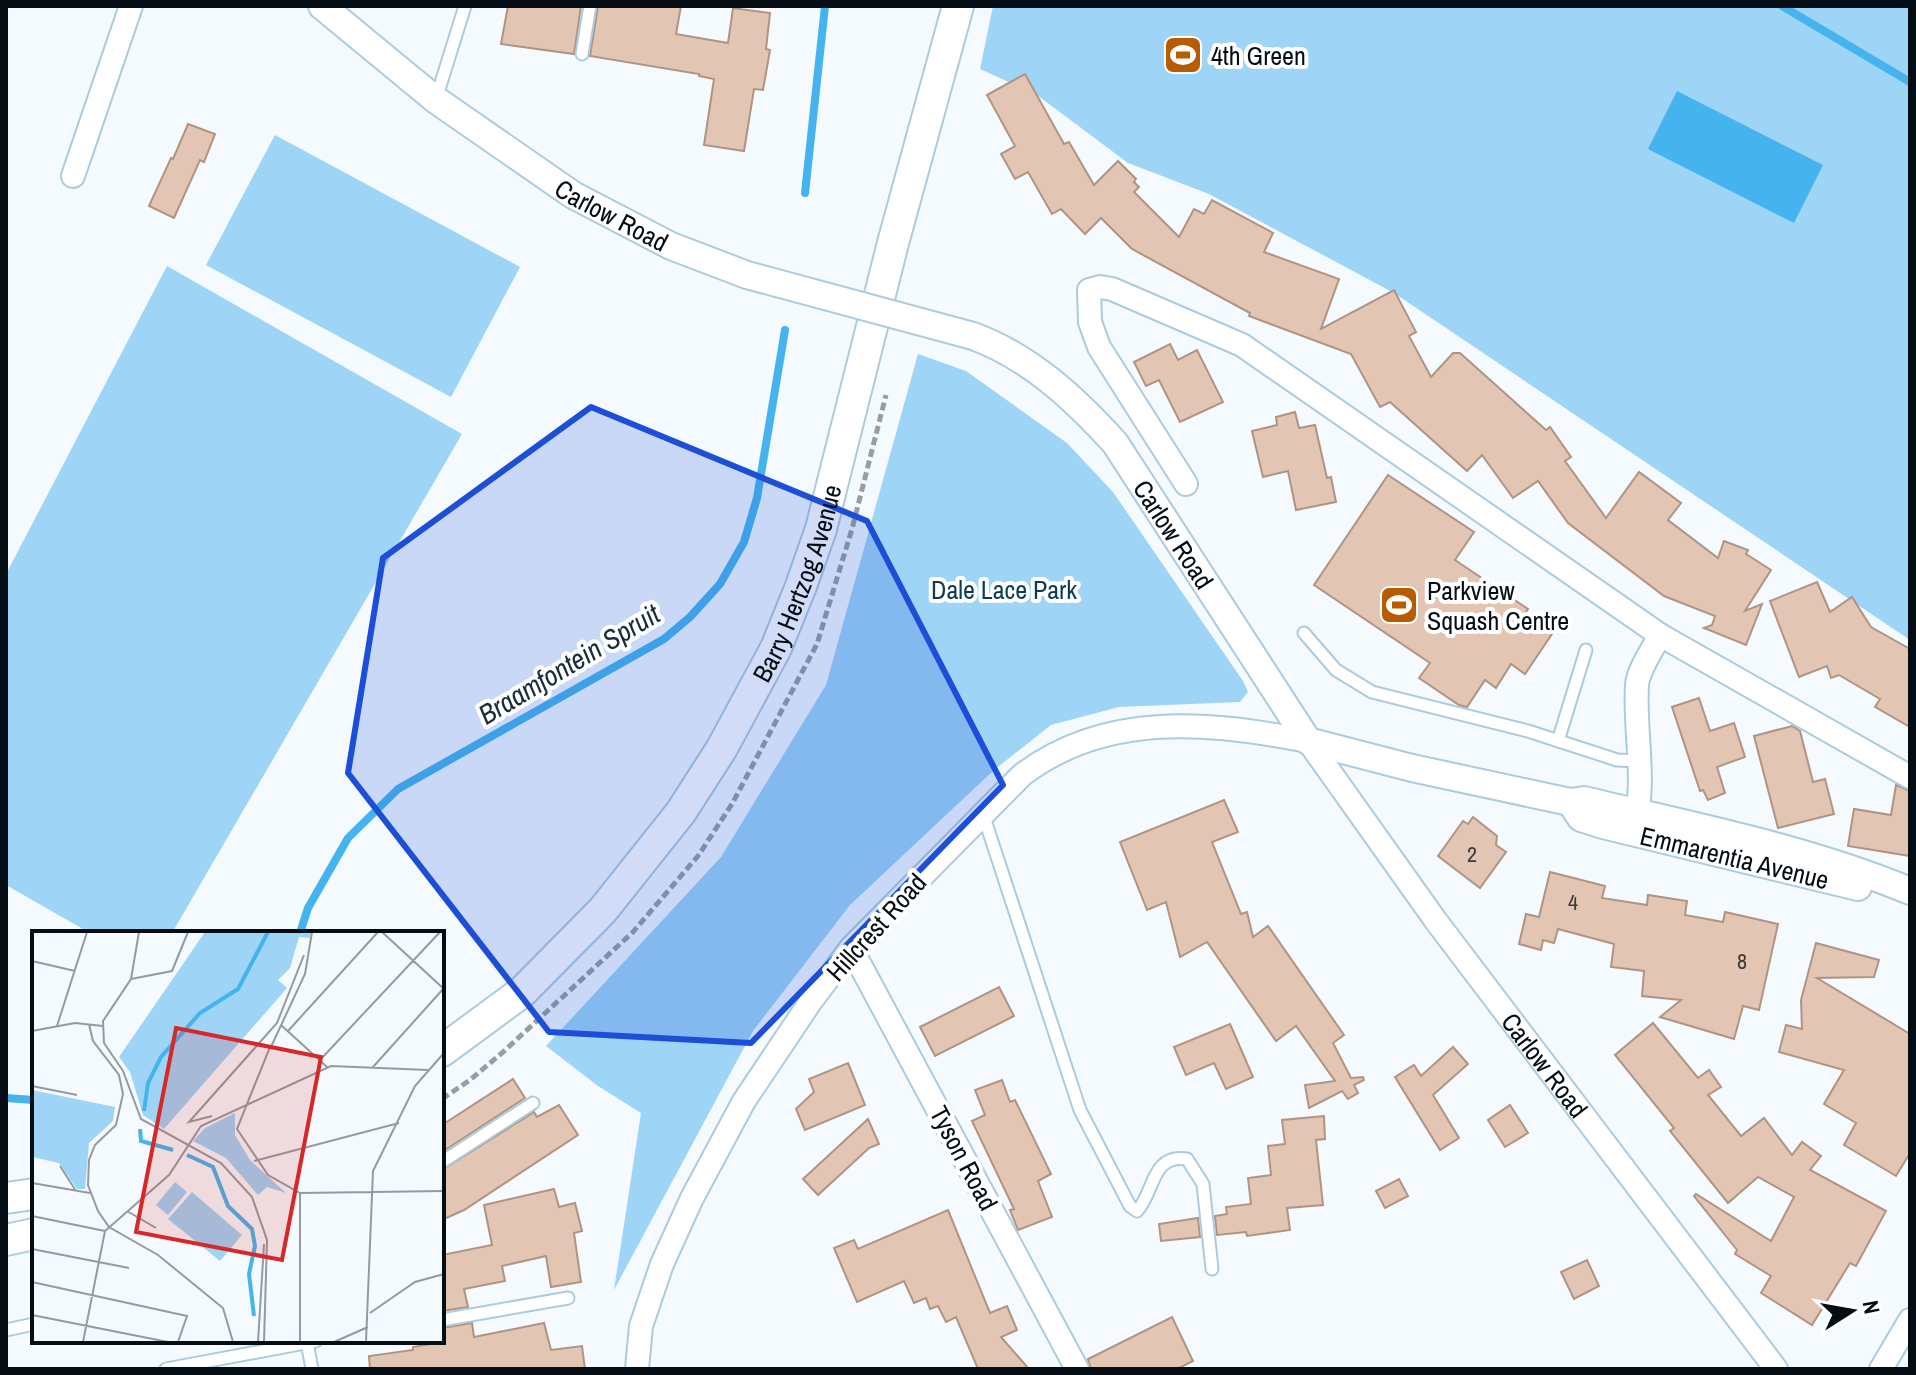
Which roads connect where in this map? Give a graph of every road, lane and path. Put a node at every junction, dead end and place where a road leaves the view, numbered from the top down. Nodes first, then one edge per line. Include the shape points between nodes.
1 (131, 6) edge
2 (322, 6) edge
3 (465, 6) edge
4 (590, 6) edge
5 (958, 6) edge
6 (582, 54) dead end
7 (436, 100) junction
8 (73, 176) dead end
9 (1186, 484) dead end
10 (1304, 633) dead end
11 (1660, 635) junction
12 (1586, 650) dead end
13 (1308, 741) junction
14 (1558, 741) junction
15 (1641, 761) junction
16 (1910, 777) edge
17 (982, 814) junction
18 (1636, 823) junction
19 (1910, 891) edge
20 (851, 948) junction
21 (444, 1050) edge
22 (533, 1103) dead end
23 (444, 1161) edge
24 (32, 1194) edge
25 (6, 1198) edge
26 (32, 1234) edge
27 (6, 1240) edge
28 (1212, 1269) dead end
29 (568, 1298) dead end
30 (444, 1320) edge
31 (1910, 1320) edge
32 (32, 1324) edge
33 (6, 1330) edge
34 (290, 1343) edge
35 (312, 1343) edge
36 (166, 1369) edge
37 (312, 1369) edge
38 (637, 1369) edge
39 (1077, 1369) edge
40 (1776, 1369) edge
41 (1882, 1369) edge

1 - 8 street
2 - 7 street, Carlow Road
3 - 7 lane
4 - 6 lane
5 - 21 main road, Barry Hertzog Avenue via 821,529 776,648 681,812 603,910 522,992
7 - 13 street, Carlow Road, bridge via 573,195 671,246 747,275 973,336 1044,376 1115,443
9 - 11 street via 1099,347 1090,322 1089,290 1112,289 1242,345
10 - 14 lane via 1336,670 1372,692
11 - 15 street via 1637,682
11 - 16 street
12 - 14 lane
13 - 17 street, Hillcrest Road via 1197,726 1112,732 1040,761
13 - 18 street, Emmarentia Avenue via 1570,802 1584,800
13 - 40 street, Carlow Road via 1436,921
14 - 15 lane via 1617,760
15 - 18 street
17 - 20 street, Hillcrest Road
17 - 28 lane via 1080,1110 1103,1158 1137,1211 1165,1164 1187,1159 1203,1184
18 - 19 street, Emmarentia Avenue via 1757,841 1871,874
20 - 38 street, Hillcrest Road via 744,1101 692,1198 647,1303
20 - 39 street, Tyson Road
22 - 23 lane
24 - 25 main road
26 - 27 main road
29 - 30 lane
31 - 41 street
32 - 33 lane
34 - 36 lane
35 - 37 lane

